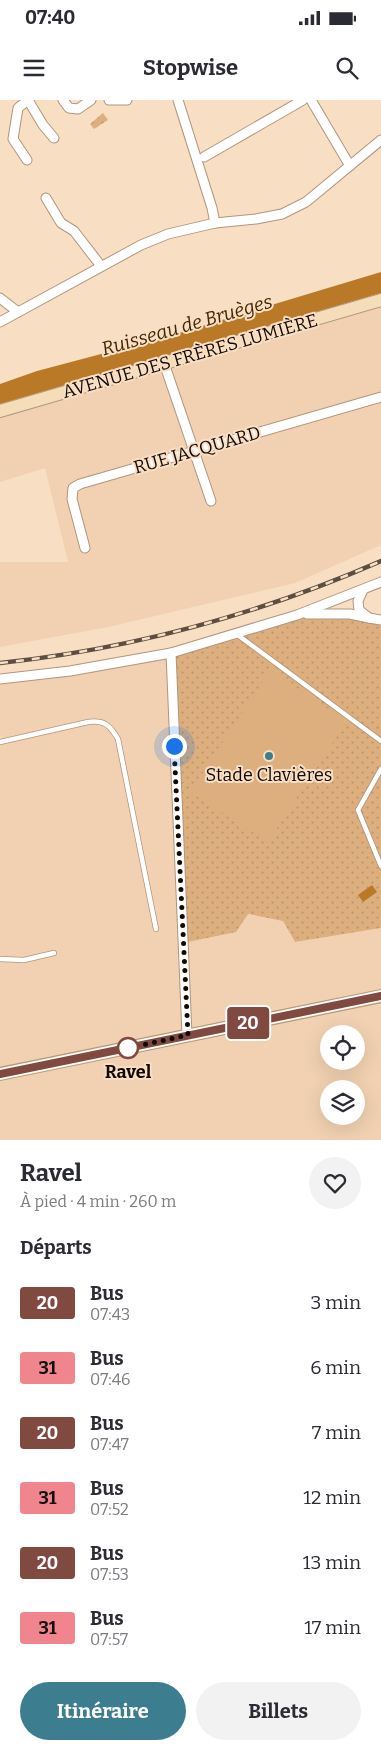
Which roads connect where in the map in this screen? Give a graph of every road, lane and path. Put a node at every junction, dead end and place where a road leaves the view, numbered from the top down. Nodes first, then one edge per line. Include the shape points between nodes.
1 (28, 100) edge
2 (63, 100) edge
3 (91, 100) edge
4 (109, 100) edge
5 (127, 100) edge
6 (178, 100) edge
7 (303, 100) edge
8 (311, 100) edge
9 (54, 138) dead end
10 (381, 140) edge
11 (204, 157) dead end
12 (27, 160) dead end
13 (350, 166) junction
14 (46, 198) dead end
15 (215, 223) junction
16 (101, 266) junction
17 (0, 298) edge
18 (381, 300) edge
19 (18, 312) junction
20 (0, 322) edge
21 (164, 363) junction
22 (381, 397) edge
23 (0, 411) edge
24 (195, 450) junction
25 (211, 501) dead end
26 (85, 548) dead end
27 (379, 583) edge
28 (363, 590) junction
29 (297, 615) junction
30 (369, 618) junction
31 (380, 620) edge
32 (236, 633) junction
33 (171, 653) junction
34 (0, 679) edge
35 (381, 741) edge
36 (0, 742) edge
37 (381, 769) edge
38 (381, 866) edge
39 (156, 930) dead end
40 (54, 953) dead end
41 (0, 959) edge
42 (381, 996) edge
43 (188, 1035) junction
44 (0, 1074) edge

1 - 9 street
1 - 12 street via 18,108 13,139
2 - 3 street via 69,108 78,109
4 - 5 street
6 - 15 street
7 - 11 street
8 - 13 street
10 - 13 street
13 - 15 street via 306,202 282,214
14 - 16 street via 61,223 74,231
15 - 16 street via 168,234
16 - 19 street
17 - 19 street
18 - 21 street, AVENUE DES FRÈRES LUMIÈRE
19 - 20 street
21 - 23 street, AVENUE DES FRÈRES LUMIÈRE
21 - 24 street
22 - 24 street, RUE JACQUARD
24 - 25 street
24 - 26 street, RUE JACQUARD via 73,488 72,499
27 - 28 street
28 - 29 street
28 - 30 street via 358,601 359,610
29 - 30 street via 335,613
29 - 32 street
30 - 31 street
32 - 33 street
32 - 35 lane
33 - 34 street via 70,671
33 - 43 street
36 - 39 lane via 88,722 100,721 111,726 118,739
37 - 38 lane via 358,810
40 - 41 lane via 24,960
42 - 43 street
43 - 44 street

